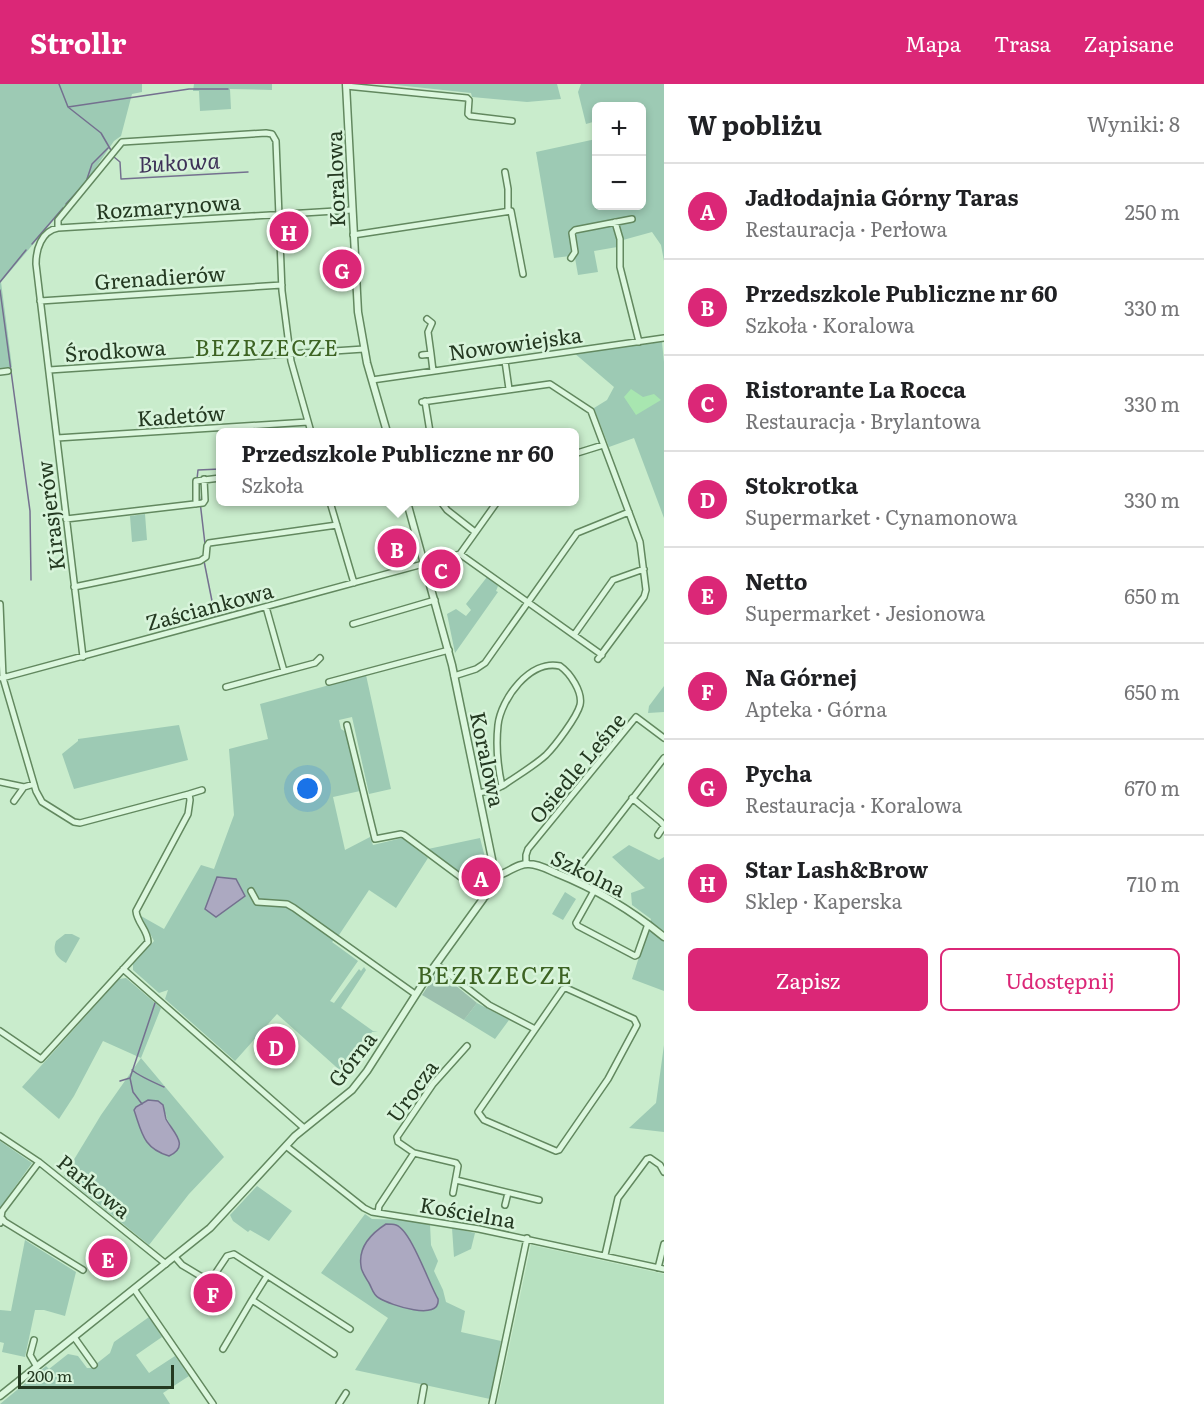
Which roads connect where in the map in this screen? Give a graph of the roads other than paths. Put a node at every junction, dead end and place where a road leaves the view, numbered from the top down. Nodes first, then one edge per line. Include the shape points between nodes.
1 (346, 85) edge
2 (512, 121) dead end
3 (505, 172) dead end
4 (352, 210) junction
5 (508, 211) junction
6 (279, 214) junction
7 (632, 219) dead end
8 (615, 222) junction
9 (58, 228) junction
10 (353, 235) junction
11 (571, 258) dead end
12 (523, 274) dead end
13 (282, 285) junction
14 (40, 301) junction
15 (427, 319) dead end
16 (664, 338) edge
17 (639, 342) junction
18 (364, 350) junction
19 (431, 354) junction
20 (290, 355) junction
21 (422, 355) dead end
22 (505, 360) junction
23 (49, 370) junction
24 (8, 371) dead end
25 (433, 371) junction
26 (0, 372) edge
27 (372, 380) junction
28 (509, 389) junction
29 (308, 422) junction
30 (310, 428) edge
31 (386, 428) edge
32 (429, 428) edge
33 (57, 438) junction
34 (603, 445) junction
35 (579, 452) edge
36 (216, 478) edge
37 (204, 479) junction
38 (196, 504) junction
39 (331, 506) edge
40 (407, 506) edge
41 (444, 506) edge
42 (493, 506) edge
43 (629, 512) junction
44 (66, 519) junction
45 (337, 525) junction
46 (475, 532) junction
47 (460, 554) junction
48 (424, 564) junction
49 (644, 569) junction
50 (354, 583) junction
51 (74, 587) junction
52 (435, 600) junction
53 (527, 602) junction
54 (0, 604) edge
55 (266, 607) junction
56 (353, 624) dead end
57 (574, 635) junction
58 (448, 650) junction
59 (83, 657) junction
60 (320, 658) dead end
61 (284, 671) junction
62 (454, 676) junction
63 (2, 678) edge
64 (329, 682) dead end
65 (226, 687) dead end
66 (347, 725) dead end
67 (664, 738) edge
68 (664, 758) edge
69 (501, 776) junction
70 (510, 781) junction
71 (0, 782) edge
72 (34, 784) junction
73 (502, 786) junction
74 (24, 787) junction
75 (202, 790) dead end
76 (478, 793) junction
77 (189, 794) junction
78 (632, 798) junction
79 (14, 801) dead end
80 (658, 835) dead end
81 (526, 864) junction
82 (494, 876) junction
83 (573, 879) junction
84 (595, 889) junction
85 (250, 891) dead end
86 (486, 896) junction
87 (648, 924) junction
88 (664, 937) edge
89 (120, 960) dead end
90 (128, 964) junction
91 (436, 964) junction
92 (123, 969) junction
93 (416, 994) junction
94 (534, 1029) junction
95 (0, 1031) edge
96 (466, 1046) dead end
97 (304, 1128) junction
98 (0, 1136) edge
99 (286, 1146) junction
100 (414, 1154) junction
101 (39, 1162) junction
102 (664, 1172) edge
103 (456, 1180) junction
104 (508, 1192) junction
105 (453, 1193) dead end
106 (539, 1200) dead end
107 (505, 1205) dead end
108 (378, 1213) junction
109 (1, 1220) edge
110 (527, 1238) junction
111 (664, 1244) edge
112 (605, 1255) junction
113 (175, 1257) junction
114 (166, 1264) junction
115 (661, 1269) edge
116 (82, 1270) dead end
117 (267, 1276) junction
118 (134, 1289) junction
119 (252, 1300) junction
120 (354, 1323) dead end
121 (74, 1337) junction
122 (34, 1340) dead end
123 (223, 1350) dead end
124 (334, 1354) dead end
125 (94, 1365) dead end
126 (37, 1366) junction
127 (424, 1387) dead end
128 (346, 1393) dead end
129 (0, 1396) edge
130 (213, 1404) edge
131 (339, 1404) edge
132 (421, 1404) edge
133 (492, 1404) edge

1 - 2 street via 467,98 470,116
1 - 4 street, Koralowa
3 - 5 street
4 - 6 street, Rozmarynowa
4 - 10 street, Koralowa
5 - 10 street
5 - 12 street via 513,213
6 - 9 street, Rozmarynowa
6 - 9 street, Rozmarynowa via 276,141 266,133 120,144 58,220
6 - 13 street
7 - 8 street
8 - 11 street via 575,230 575,252
8 - 17 street via 620,239 620,267
9 - 14 street, Rozmarynowa via 46,234 38,249
10 - 18 street, Koralowa via 356,300
13 - 14 street, Grenadierów
13 - 20 street
14 - 23 street, Rozmarynowa
15 - 19 street via 432,323 428,332
16 - 17 street, Nowowiejska
17 - 22 street, Nowowiejska
18 - 20 street, Środkowa
18 - 27 street, Koralowa
19 - 21 street
19 - 25 street
20 - 23 street, Środkowa
20 - 29 street
22 - 25 street, Nowowiejska
22 - 28 street
23 - 33 street, Kirasjerów
24 - 26 street
25 - 27 street, Nowowiejska
27 - 31 street, Koralowa
28 - 32 street via 423,402
28 - 34 street via 553,384 589,409
29 - 30 street
29 - 33 street, Kadetów
33 - 44 street, Kirasjerów
34 - 35 street
34 - 43 street
36 - 37 street
37 - 38 street via 196,481
37 - 38 street via 206,500
38 - 44 street
39 - 45 street
40 - 48 street, Koralowa
41 - 46 street
42 - 46 street
43 - 49 street via 640,542
43 - 53 street via 578,533
44 - 51 street, Kirasjerów
45 - 50 street
45 - 51 street via 209,543 207,557 200,561
46 - 47 street
47 - 48 street, Zaściankowa
47 - 53 street
48 - 50 street, Zaściankowa
48 - 52 street, Koralowa
49 - 57 street via 612,580
49 - 57 street via 644,597 600,657
50 - 55 street, Zaściankowa
51 - 59 street, Kirasjerów
52 - 56 street
52 - 58 street, Koralowa
53 - 57 street
53 - 62 street via 485,663
54 - 63 street
55 - 59 street, Zaściankowa
55 - 61 street
58 - 62 street, Koralowa
58 - 64 street
59 - 63 street, Zaściankowa
60 - 61 street via 315,663
61 - 65 street
62 - 76 street, Koralowa
63 - 72 street
66 - 86 street via 375,839 404,835
67 - 81 street, Osiedle Leśne via 636,717 528,849
68 - 78 street
69 - 70 street
69 - 70 street, Koralowa via 498,732 503,708 534,670 546,665 560,666 578,690 580,705 545,756
69 - 73 street, Koralowa
70 - 73 street, Koralowa
71 - 74 street
72 - 74 street
72 - 77 street via 42,802 80,823
73 - 76 street
74 - 79 street
75 - 77 street
76 - 82 street, Koralowa
77 - 90 street via 188,814 136,911 148,942
78 - 80 street via 664,826
78 - 83 street
81 - 82 street, Szkolna
81 - 83 street, Szkolna
82 - 86 street, Górna
83 - 84 street, Szkolna
84 - 87 street, Szkolna
84 - 87 street via 576,923 578,926 634,956
85 - 93 street via 257,902 294,908
86 - 91 street, Górna
87 - 88 street, Szkolna
89 - 90 street
90 - 92 street
91 - 93 street, Górna
91 - 94 street via 489,1005
92 - 95 street via 41,1059
92 - 97 street
93 - 97 street, Górna via 354,1088
94 - 94 street via 478,1112 484,1120 556,1151 608,1079 637,1025 634,1019 567,988
96 - 100 street, Urocza via 433,1083 397,1137
97 - 99 street, Górna
98 - 101 street, Parkowa
99 - 108 street, Kościelna via 364,1208
99 - 113 street, Górna via 219,1221
100 - 103 street via 456,1163
100 - 108 street, Urocza
101 - 109 street via 2,1211
101 - 114 street, Parkowa
102 - 112 street via 647,1159 618,1198
103 - 104 street
103 - 105 street
104 - 106 street
104 - 107 street
108 - 110 street, Kościelna
109 - 116 street
110 - 112 street, Kościelna
110 - 133 street
111 - 115 street
112 - 115 street, Kościelna
113 - 114 street, Górna
113 - 117 street via 205,1280 231,1254
114 - 118 street, Górna
117 - 119 street
117 - 120 street via 349,1331
118 - 121 street, Górna
118 - 130 street
119 - 123 street
119 - 124 street
121 - 125 street
121 - 126 street, Górna
122 - 126 street via 30,1355
126 - 129 street, Górna
127 - 132 street
128 - 131 street

